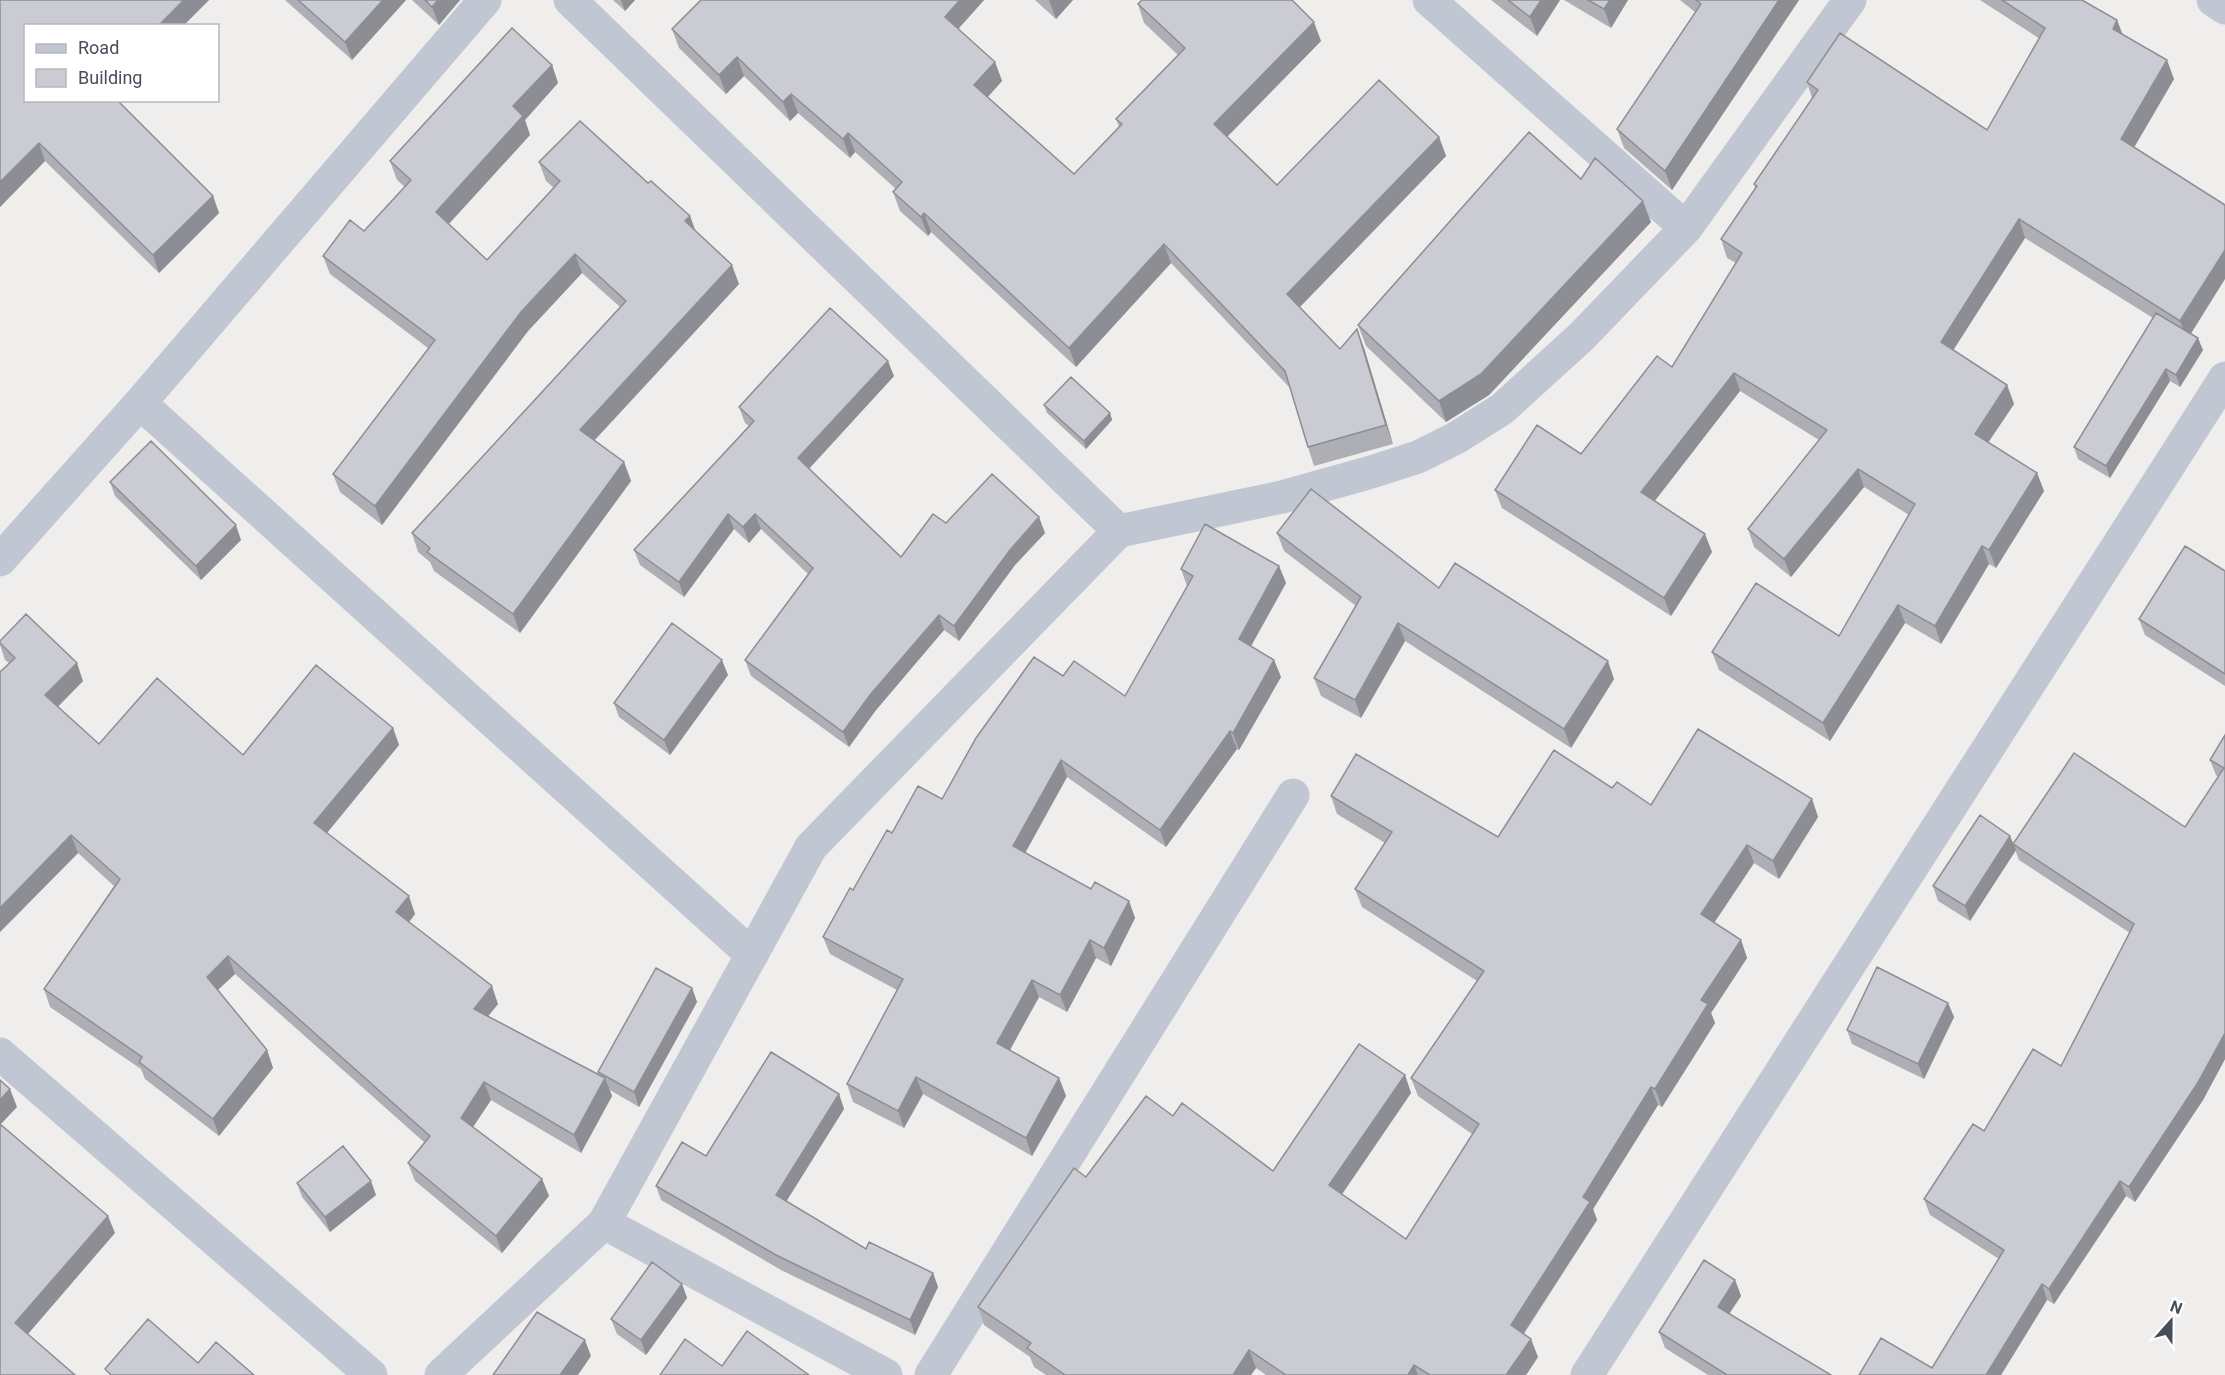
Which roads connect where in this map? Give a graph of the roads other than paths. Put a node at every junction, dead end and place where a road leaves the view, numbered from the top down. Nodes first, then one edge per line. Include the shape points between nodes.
1 (485, 0) edge
2 (570, 0) edge
3 (1429, 0) edge
4 (1850, 0) edge
5 (2213, 0) edge
6 (2225, 8) edge
7 (1686, 228) junction
8 (2225, 378) edge
9 (140, 403) junction
10 (1119, 531) junction
11 (0, 560) edge
12 (1293, 795) dead end
13 (752, 955) junction
14 (0, 1054) edge
15 (604, 1223) junction
16 (371, 1375) edge
17 (441, 1375) edge
18 (886, 1375) edge
19 (931, 1375) edge
20 (1587, 1375) edge

1 - 9 street
2 - 10 street
3 - 7 street
4 - 7 street
5 - 6 street
7 - 10 street via 1502,409 1456,438 1418,457 1282,497
8 - 20 street
9 - 11 street
9 - 13 street
10 - 13 street via 811,847
12 - 19 street
13 - 15 street
14 - 16 street
15 - 17 street
15 - 18 street

